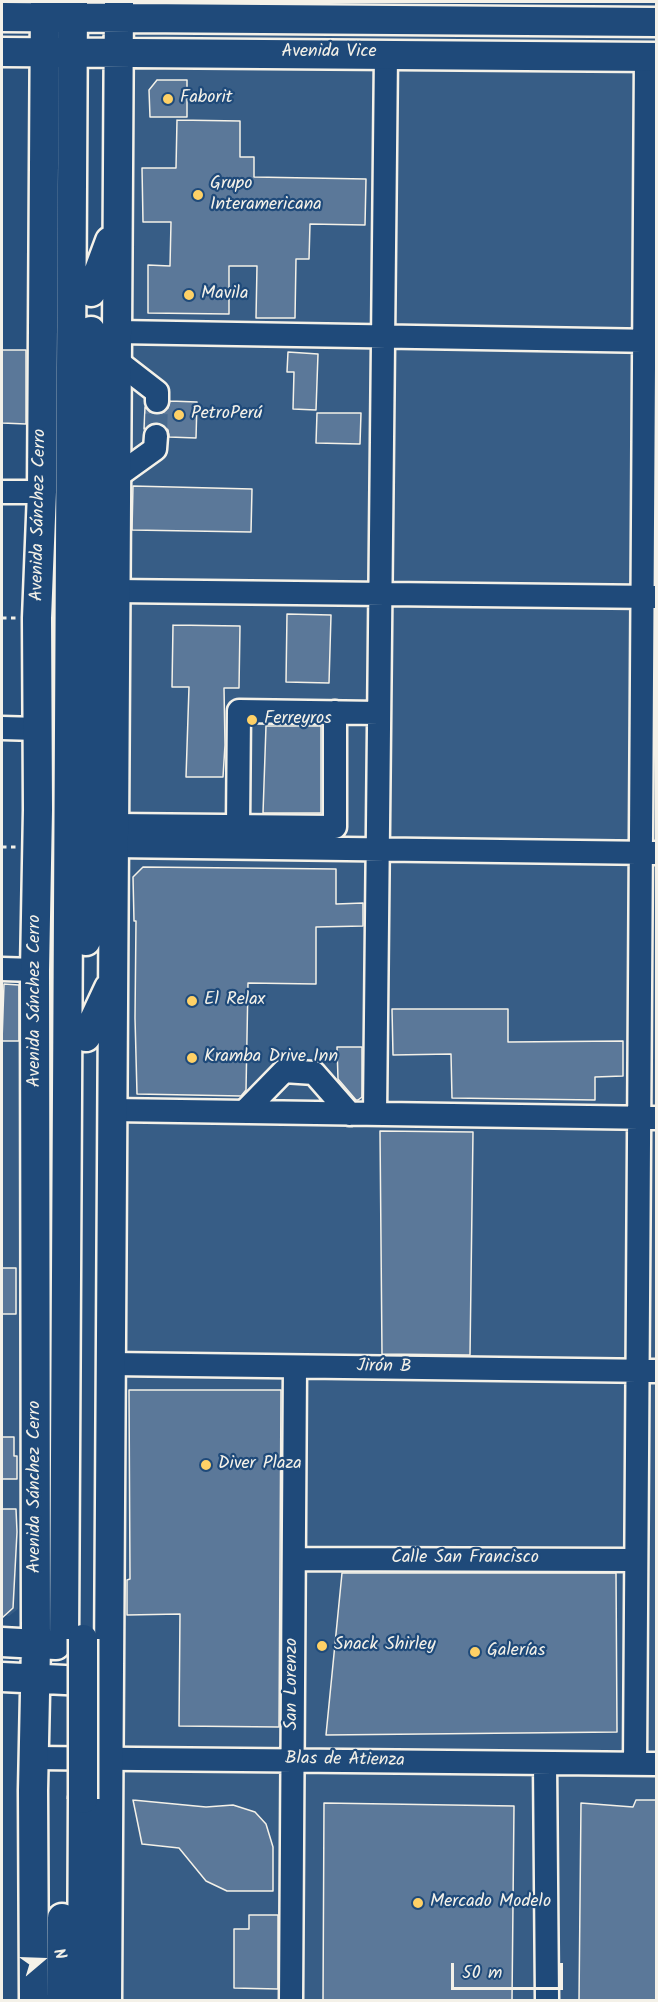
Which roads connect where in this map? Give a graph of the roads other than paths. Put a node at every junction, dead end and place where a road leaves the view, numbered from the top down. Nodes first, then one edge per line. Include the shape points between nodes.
1 (69, 10) edge
2 (119, 10) edge
3 (2, 17) edge
4 (554, 21) junction
5 (657, 22) edge
6 (2, 52) edge
7 (44, 52) junction
8 (81, 52) junction
9 (118, 52) junction
10 (386, 54) junction
11 (554, 56) junction
12 (651, 57) edge
13 (117, 222) junction
14 (72, 237) junction
15 (91, 292) junction
16 (43, 299) junction
17 (117, 332) junction
18 (383, 337) junction
19 (650, 341) edge
20 (117, 361) junction
21 (157, 401) tunnel mouth
22 (156, 436) tunnel mouth
23 (91, 443) junction
24 (116, 477) junction
25 (2, 492) edge
26 (42, 492) junction
27 (115, 563) junction
28 (115, 591) junction
29 (380, 593) junction
30 (649, 597) edge
31 (335, 712) junction
32 (379, 713) junction
33 (2, 728) edge
34 (38, 729) junction
35 (238, 826) junction
36 (114, 835) junction
37 (378, 849) junction
38 (649, 853) edge
39 (2, 969) edge
40 (35, 970) junction
41 (113, 981) junction
42 (86, 1037) junction
43 (112, 1110) junction
44 (244, 1112) junction
45 (350, 1114) junction
46 (375, 1114) junction
47 (648, 1118) edge
48 (111, 1364) junction
49 (295, 1367) junction
50 (647, 1371) edge
51 (294, 1559) junction
52 (636, 1560) junction
53 (2, 1642) edge
54 (85, 1642) junction
55 (36, 1645) junction
56 (2, 1677) edge
57 (36, 1679) junction
58 (109, 1682) junction
59 (34, 1758) junction
60 (108, 1758) junction
61 (293, 1761) junction
62 (545, 1763) junction
63 (646, 1764) edge
64 (73, 1799) junction
65 (34, 2001) edge
66 (62, 2001) edge
67 (82, 2001) edge
68 (107, 2001) edge
69 (291, 2001) edge
70 (547, 2001) edge

1 - 2 main road, Avenida Vice
1 - 3 main road, Avenida Vice
1 - 7 main road, Avenida Sánchez Cerro
1 - 8 main road, Avenida Sánchez Cerro
2 - 4 main road, Avenida Vice
2 - 9 main road, Avenida Sánchez Cerro
4 - 5 main road, Avenida Vice
4 - 11 main road
6 - 7 main road, Avenida Vice
7 - 8 main road, Avenida Vice
7 - 16 main road, Avenida Sánchez Cerro
8 - 9 main road, Avenida Vice
8 - 14 main road, Avenida Sánchez Cerro
8 - 15 main road, Avenida Sánchez Cerro
9 - 10 main road, Avenida Vice
9 - 13 main road, Avenida Sánchez Cerro
10 - 11 main road, Avenida Vice
10 - 18 street
11 - 12 main road, Avenida Vice
12 - 19 street
13 - 15 main road
13 - 17 main road, Avenida Sánchez Cerro
14 - 16 main road
14 - 54 main road, Avenida Sánchez Cerro via 67,820
15 - 23 main road, Avenida Sánchez Cerro
16 - 26 main road, Avenida Sánchez Cerro
17 - 18 street
17 - 20 main road, Avenida Sánchez Cerro
18 - 19 street
18 - 29 street
19 - 30 street
20 - 21 street via 157,392
20 - 24 main road, Avenida Sánchez Cerro
22 - 24 street via 155,449
23 - 27 main road via 105,542
23 - 42 main road, Avenida Sánchez Cerro
24 - 27 main road, Avenida Sánchez Cerro
25 - 26 street
26 - 34 main road, Avenida Sánchez Cerro
27 - 28 main road, Avenida Sánchez Cerro
28 - 29 street
28 - 36 main road, Avenida Sánchez Cerro
29 - 30 street
29 - 32 street
30 - 38 street
31 - 32 street
31 - 35 street via 239,711
31 - 35 street via 335,827
32 - 37 street
33 - 34 street
34 - 40 main road, Avenida Sánchez Cerro
35 - 36 street
36 - 37 street
36 - 41 main road, Avenida Sánchez Cerro
37 - 38 street
37 - 46 street
38 - 47 street
39 - 40 street
40 - 55 main road, Avenida Sánchez Cerro
41 - 42 main road
41 - 43 main road, Avenida Sánchez Cerro
42 - 54 main road, Avenida Sánchez Cerro
43 - 44 street
43 - 48 main road, Avenida Sánchez Cerro
44 - 45 street
44 - 45 street via 284,1071 314,1073
45 - 46 street
46 - 47 street
47 - 50 street
48 - 49 street, Jirón B
48 - 54 main road, Avenida Sánchez Cerro
49 - 50 street, Jirón B
49 - 51 street, San Lorenzo
50 - 52 street
51 - 52 street, Calle San Francisco
51 - 61 street, San Lorenzo
52 - 63 street
53 - 55 main road
54 - 55 main road
54 - 58 main road, Avenida Sánchez Cerro
54 - 64 main road, Avenida Sánchez Cerro
55 - 57 main road, Avenida Sánchez Cerro
56 - 57 main road
57 - 58 main road
57 - 59 main road, Avenida Sánchez Cerro
58 - 60 main road, Avenida Sánchez Cerro
59 - 60 street, Blas de Atienza
59 - 65 main road, Avenida Sánchez Cerro
60 - 61 street, Blas de Atienza
60 - 68 main road, Avenida Sánchez Cerro
61 - 62 street, Blas de Atienza
61 - 69 street, San Lorenzo
62 - 63 street, Blas de Atienza
62 - 70 street
64 - 66 main road, Avenida Sánchez Cerro
64 - 67 main road, Avenida Sánchez Cerro

